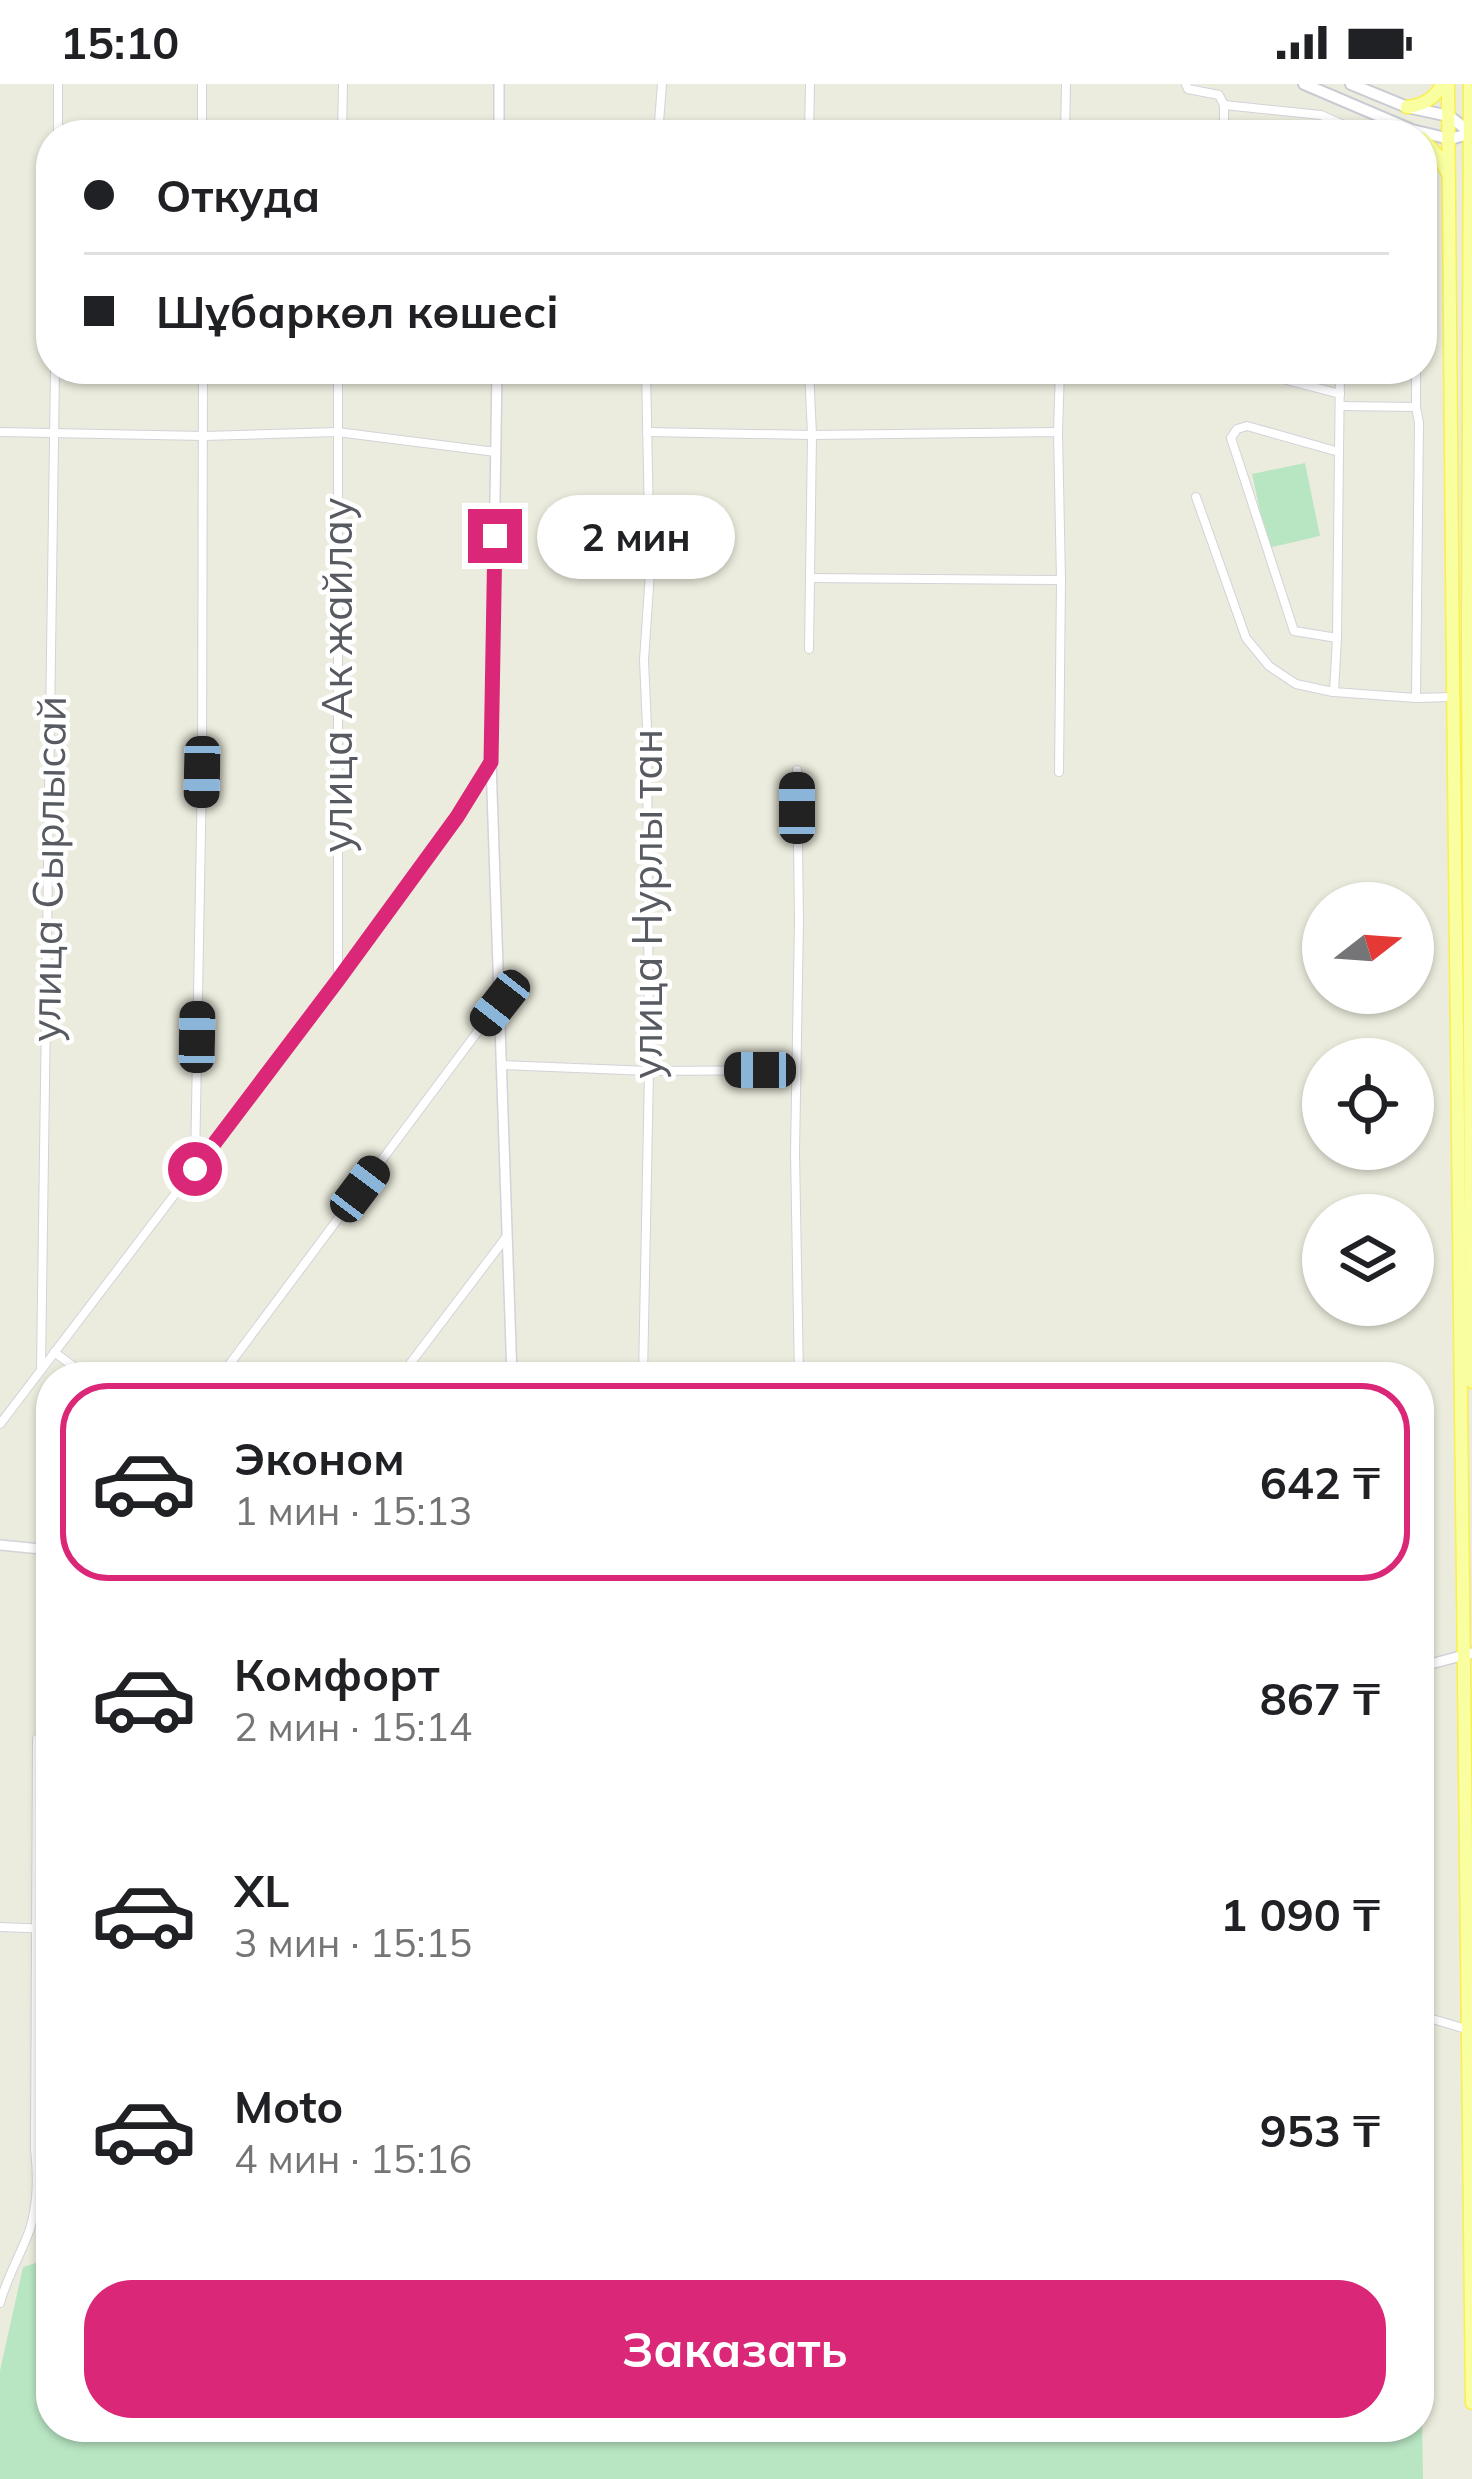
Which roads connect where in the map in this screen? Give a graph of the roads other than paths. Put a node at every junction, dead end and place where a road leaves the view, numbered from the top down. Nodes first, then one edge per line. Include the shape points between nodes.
1 (58, 84) edge
2 (202, 84) edge
3 (343, 84) edge
4 (499, 84) edge
5 (662, 84) edge
6 (810, 84) edge
7 (1066, 84) edge
8 (1186, 84) edge
9 (1304, 84) edge
10 (1351, 84) edge
11 (1445, 84) edge
12 (1470, 84) edge
13 (1224, 105) junction
14 (1407, 106) junction
15 (1449, 116) junction
16 (58, 120) edge
17 (202, 120) edge
18 (342, 120) edge
19 (499, 120) edge
20 (659, 120) edge
21 (809, 120) edge
22 (1065, 120) edge
23 (1224, 120) edge
24 (1332, 120) edge
25 (1385, 120) edge
26 (1472, 133) edge
27 (1437, 137) edge
28 (1450, 139) junction
29 (1437, 155) edge
30 (1472, 184) edge
31 (1451, 185) junction
32 (56, 384) edge
33 (203, 384) edge
34 (338, 384) edge
35 (496, 384) edge
36 (645, 384) edge
37 (810, 384) edge
38 (1060, 384) edge
39 (1302, 384) edge
40 (1340, 384) edge
41 (1416, 384) edge
42 (1340, 394) junction
43 (1340, 406) junction
44 (1416, 407) junction
45 (0, 432) edge
46 (337, 432) junction
47 (646, 432) junction
48 (1058, 432) junction
49 (55, 434) junction
50 (812, 435) junction
51 (204, 436) junction
52 (496, 452) junction
53 (1340, 452) junction
54 (1196, 497) dead end
55 (1470, 540) edge
56 (810, 578) junction
57 (1061, 580) junction
58 (1337, 638) junction
59 (809, 649) dead end
60 (1461, 666) junction
61 (1334, 692) junction
62 (1416, 698) junction
63 (1455, 698) junction
64 (491, 762) junction
65 (797, 770) dead end
66 (1059, 772) dead end
67 (338, 980) junction
68 (500, 1003) junction
69 (502, 1065) junction
70 (796, 1070) junction
71 (650, 1071) junction
72 (195, 1169) junction
73 (507, 1236) junction
74 (54, 1352) junction
75 (40, 1362) edge
76 (45, 1362) edge
77 (68, 1362) edge
78 (231, 1362) edge
79 (411, 1362) edge
80 (511, 1362) edge
81 (643, 1362) edge
82 (799, 1362) edge
83 (36, 1374) edge
84 (1472, 1382) edge
85 (0, 1424) edge
86 (0, 1545) edge
87 (36, 1549) edge
88 (1468, 1653) edge
89 (1434, 1662) edge
90 (1468, 1845) edge
91 (0, 1927) edge
92 (36, 1928) edge
93 (1434, 2019) edge
94 (1467, 2030) junction
95 (36, 2117) edge
96 (36, 2157) edge
97 (36, 2195) edge
98 (0, 2303) edge
99 (1472, 2404) edge

1 - 16 street
2 - 17 street
3 - 18 street
4 - 19 street
5 - 20 street
6 - 21 street
7 - 22 street
8 - 13 street via 1219,95
9 - 25 main road
10 - 14 main road
11 - 14 main road
11 - 15 main road
12 - 26 main road
13 - 23 street
13 - 24 street
14 - 15 main road
15 - 26 main road
15 - 28 main road
26 - 28 main road
26 - 30 main road
27 - 28 main road
28 - 31 main road
29 - 31 main road
30 - 55 main road
31 - 60 main road
32 - 49 street, улица Сырлысай
33 - 51 street
34 - 46 street, улица Ак жайлау
35 - 52 street
36 - 47 street, улица Нурлы тан
37 - 50 street
38 - 48 street
39 - 42 street
40 - 42 street
41 - 44 street
42 - 43 street
43 - 44 street
43 - 53 street
44 - 62 street
45 - 49 street
46 - 51 street
46 - 52 street
46 - 67 street, улица Ак жайлау
47 - 50 street
47 - 71 street, улица Нурлы тан
48 - 50 street
48 - 57 street
49 - 51 street
49 - 75 street, улица Сырлысай
50 - 56 street
51 - 72 street
52 - 64 street
53 - 58 street
53 - 58 street via 1247,427 1231,438 1294,631
54 - 61 street via 1246,638 1296,684
55 - 60 main road
56 - 57 street
56 - 59 street
57 - 66 street
58 - 61 street
60 - 63 main road
60 - 84 main road
61 - 62 street
62 - 63 street
63 - 88 main road
64 - 67 street
64 - 68 street
65 - 70 street
67 - 72 street
68 - 69 street
68 - 78 street
69 - 71 street
69 - 73 street
70 - 71 street
70 - 82 street
71 - 81 street, улица Нурлы тан
72 - 74 street
73 - 79 street
73 - 80 street
74 - 76 street
74 - 77 street
83 - 85 street
86 - 87 street
88 - 89 street
88 - 90 main road
90 - 94 main road
91 - 92 street
93 - 94 street
94 - 99 main road
95 - 96 street
97 - 98 street

